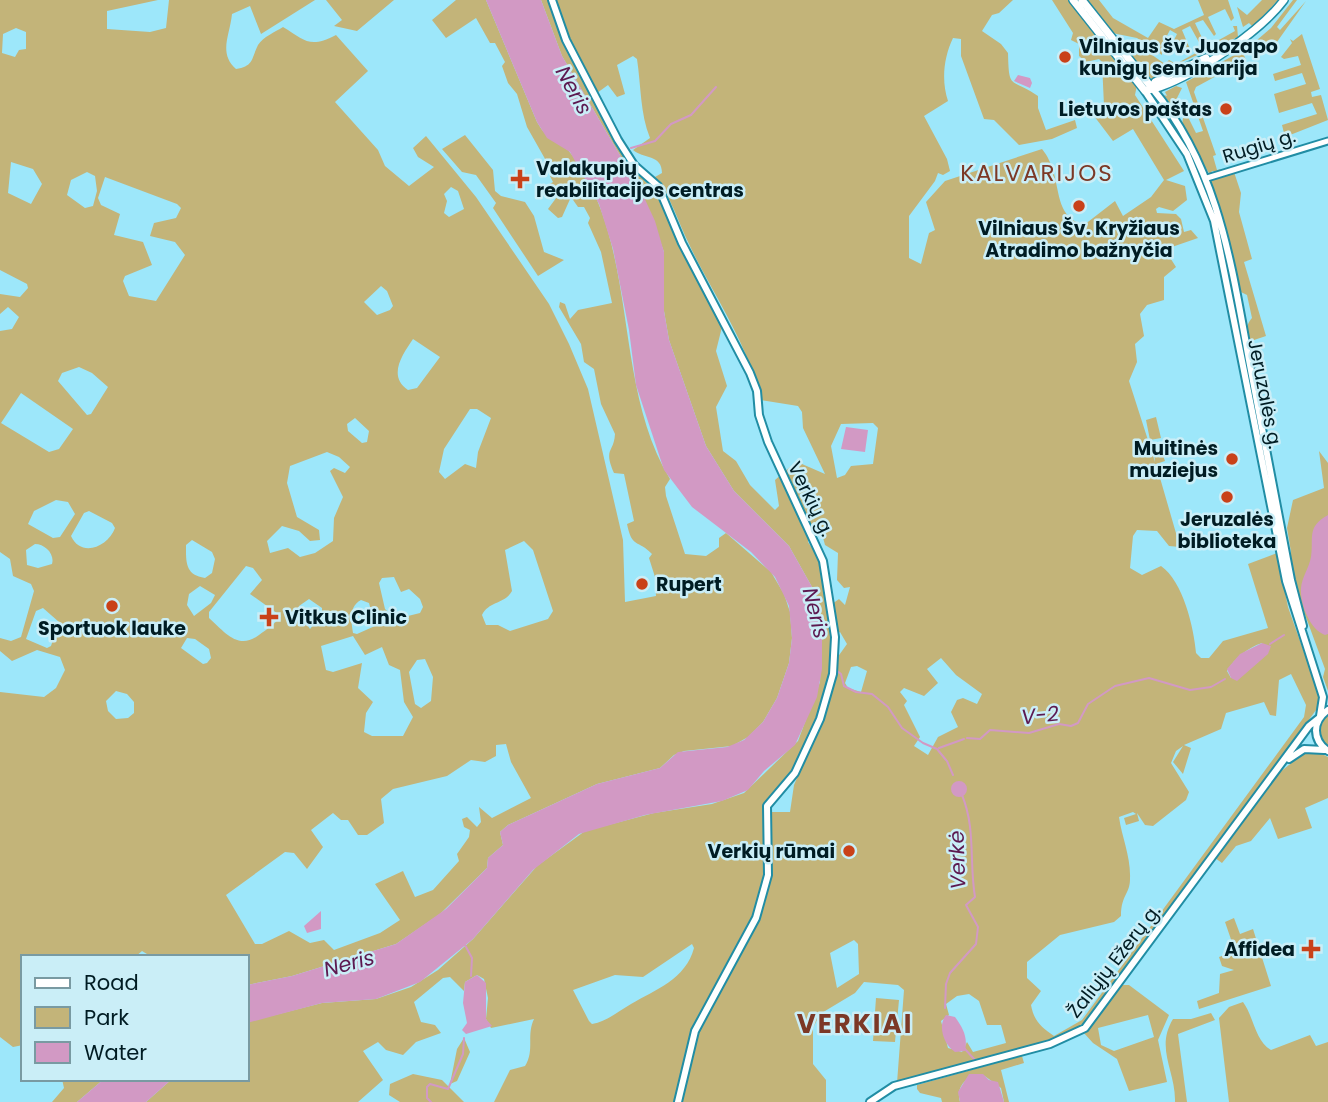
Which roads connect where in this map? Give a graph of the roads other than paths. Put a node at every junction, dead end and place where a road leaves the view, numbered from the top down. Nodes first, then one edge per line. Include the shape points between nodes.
1 (552, 0) edge
2 (1073, 0) edge
3 (1082, 0) edge
4 (1284, 0) edge
5 (1148, 89) junction
6 (1328, 141) edge
7 (1204, 179) junction
8 (1243, 346) junction
9 (1328, 696) edge
10 (1328, 710) edge
11 (1320, 717) junction
12 (1327, 750) edge
13 (1282, 765) junction
14 (678, 1102) edge
15 (870, 1102) edge

1 - 14 main road, Verkių g. via 566,40 618,139 634,166 658,186 682,243 745,362 757,391 768,442 823,561 834,628 833,680 820,719 795,773 766,810 768,875 756,919 695,1031
2 - 5 main road
3 - 5 main road
4 - 5 main road via 1253,33
5 - 7 main road, Jeruzalės g.
6 - 7 street, Rugių g.
7 - 8 main road, Jeruzalės g.
8 - 9 main road, Jeruzalės g. via 1297,607
8 - 11 main road, Jeruzalės g. via 1286,581 1323,697
10 - 11 main road, Žaliųjų Ežerų g.
11 - 12 main road, Jeruzalės g. via 1315,733
11 - 13 main road, Žaliųjų Ežerų g.
12 - 13 main road, Žaliųjų Ežerų g. via 1304,750
13 - 15 main road, Žaliųjų Ežerų g. via 1085,1028 1040,1047 894,1086

